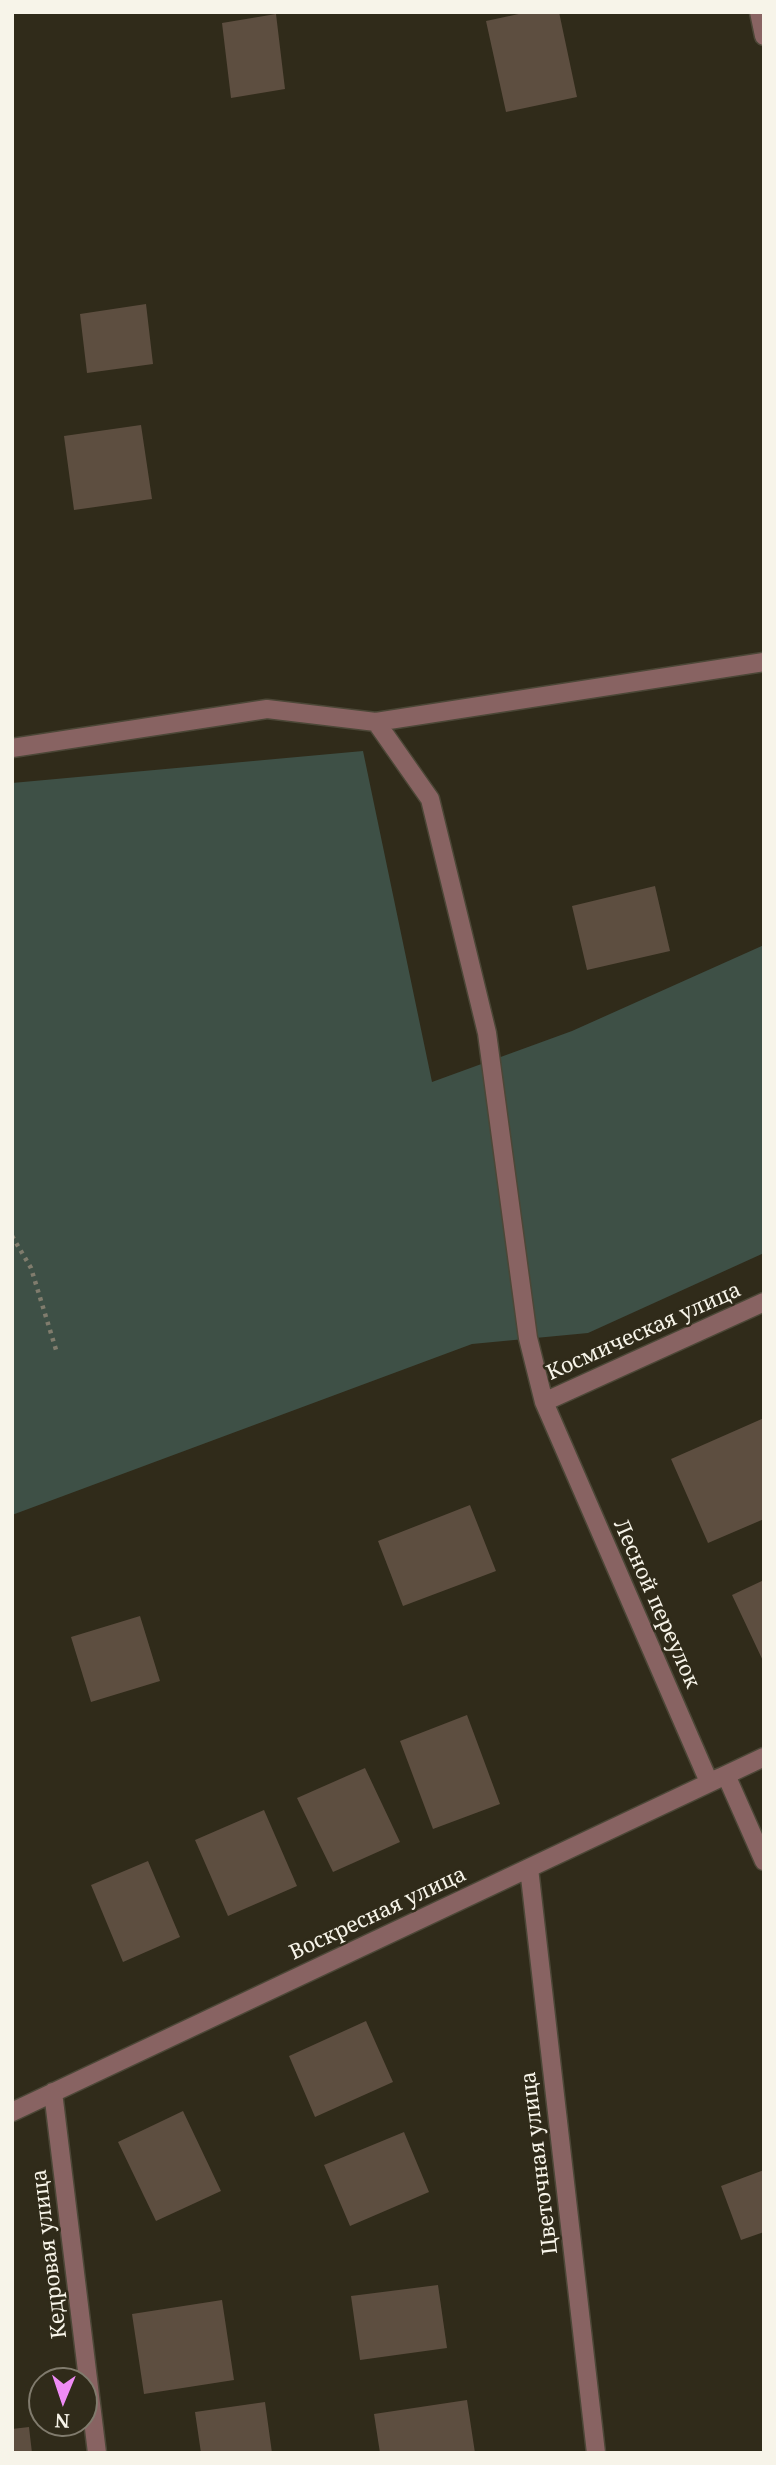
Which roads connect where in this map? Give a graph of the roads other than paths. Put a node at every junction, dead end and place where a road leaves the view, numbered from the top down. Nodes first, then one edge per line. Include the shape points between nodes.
1 (759, 12) edge
2 (764, 36) edge
3 (764, 662) edge
4 (376, 722) junction
5 (12, 748) edge
6 (764, 1302) edge
7 (544, 1402) junction
8 (764, 1757) edge
9 (718, 1778) junction
10 (764, 1861) edge
11 (529, 1868) junction
12 (53, 2092) junction
13 (12, 2112) edge
14 (97, 2453) edge
15 (596, 2453) edge

1 - 2 street
3 - 4 street
4 - 5 street via 267,709
4 - 7 street, Лесной переулок via 430,799 486,1033 528,1338
6 - 7 street, Космическая улица
7 - 9 street, Лесной переулок
8 - 9 street, Воскресная улица
9 - 10 street, Лесной переулок
9 - 11 street, Воскресная улица
11 - 12 street, Воскресная улица
11 - 15 street, Цветочная улица
12 - 13 street, Воскресная улица
12 - 14 street, Кедровая улица

